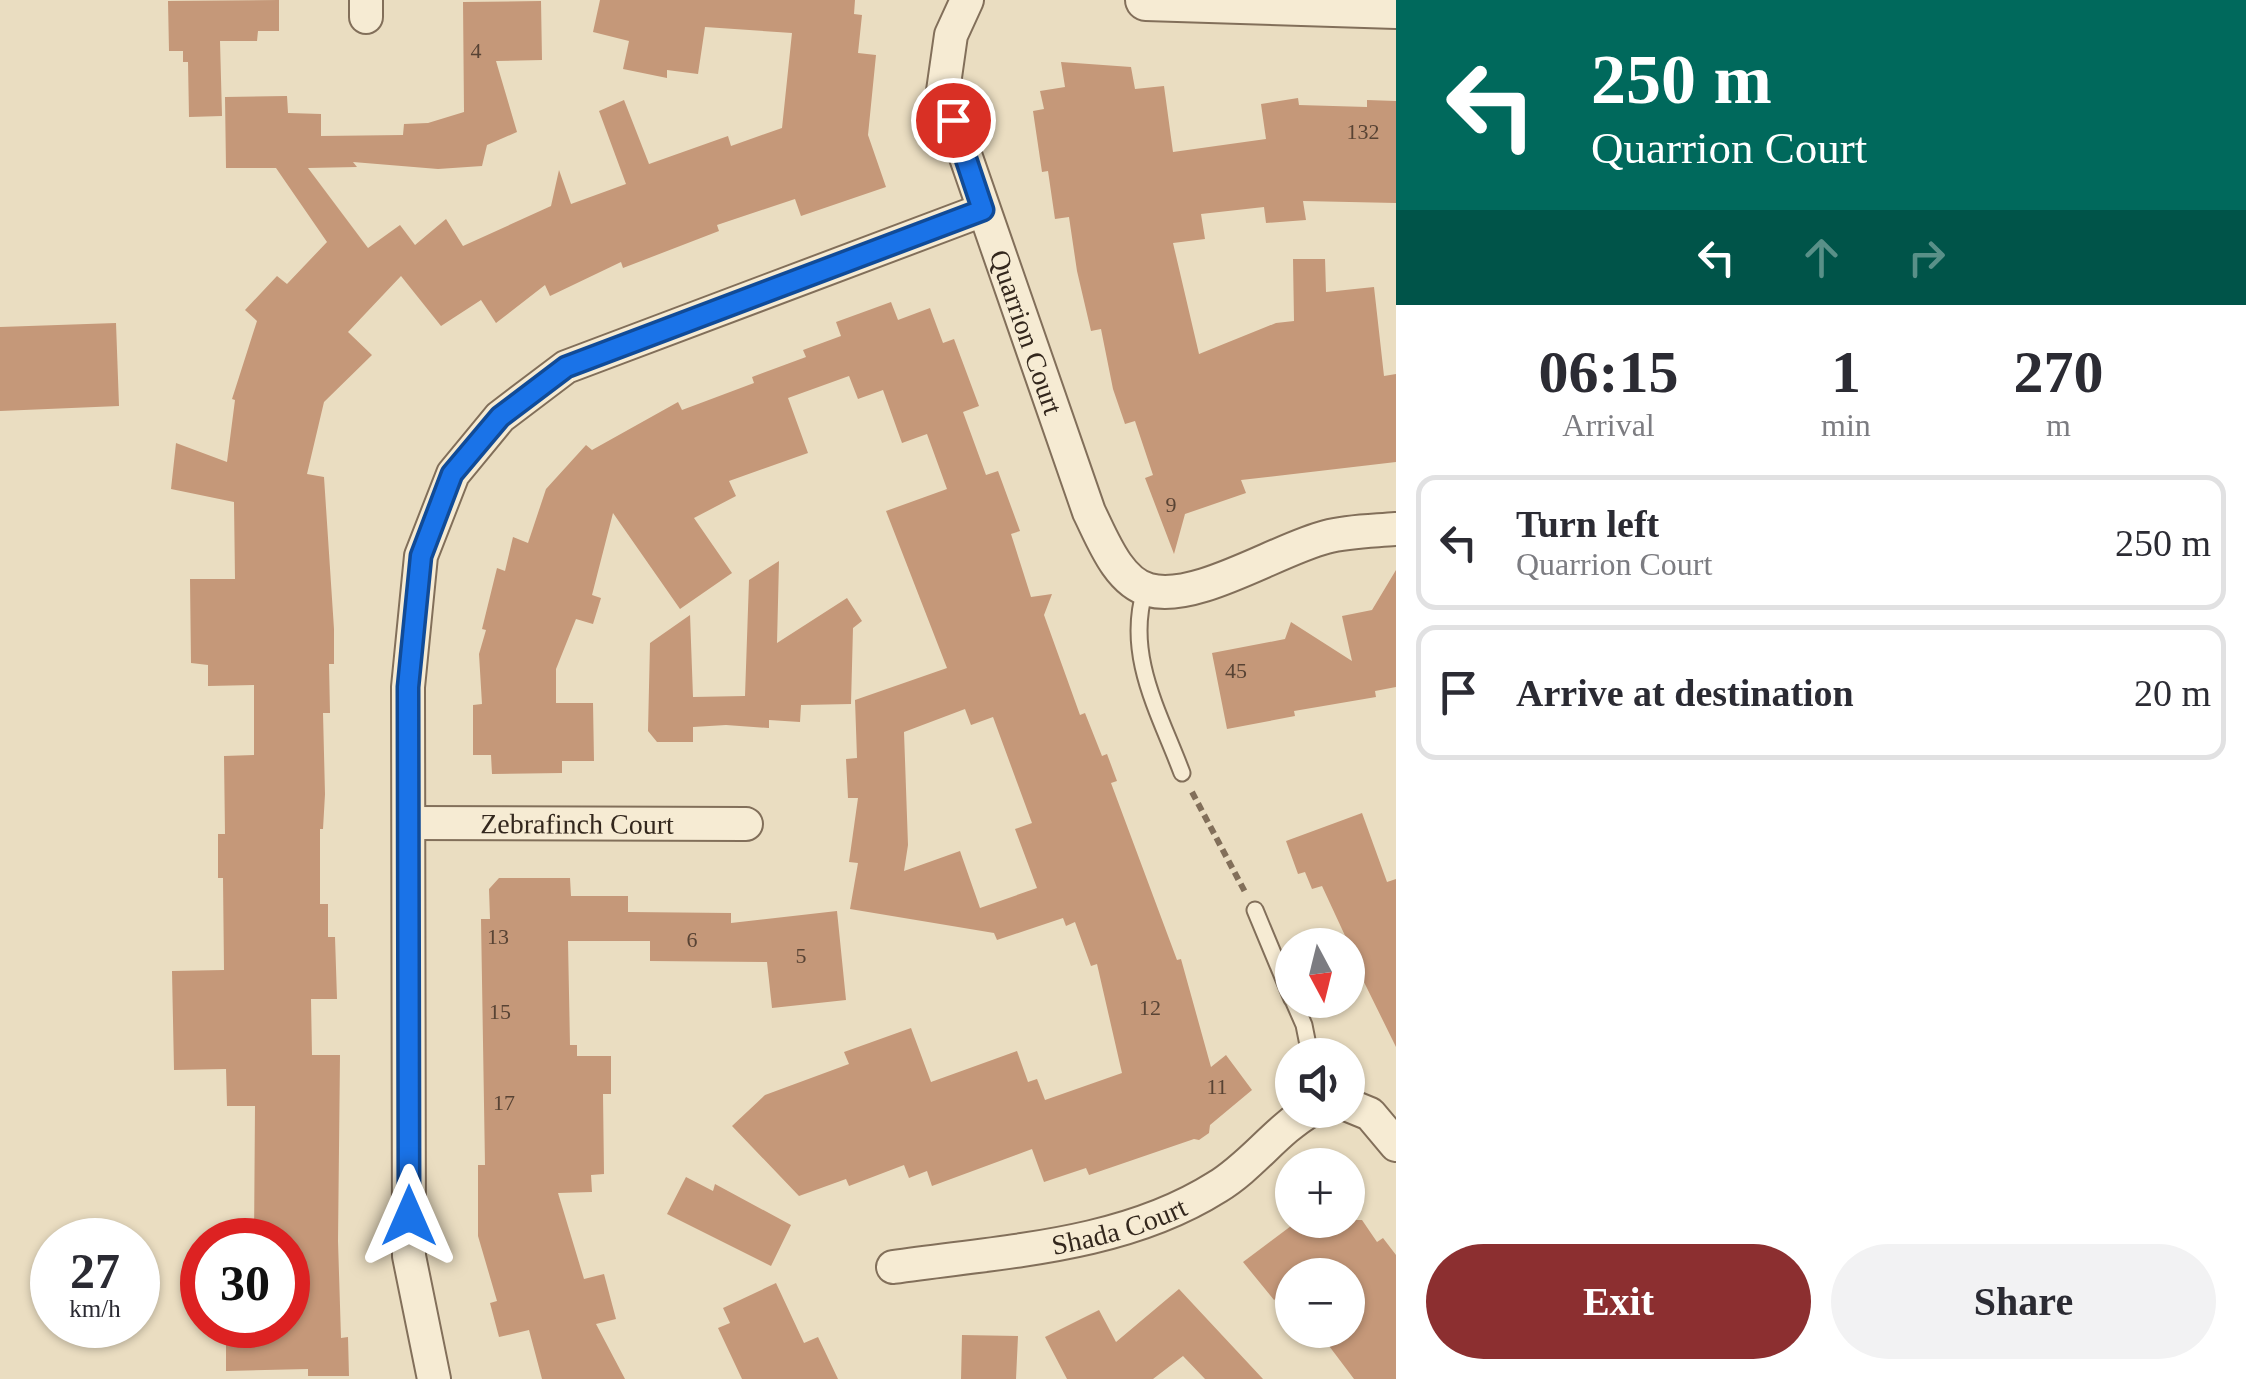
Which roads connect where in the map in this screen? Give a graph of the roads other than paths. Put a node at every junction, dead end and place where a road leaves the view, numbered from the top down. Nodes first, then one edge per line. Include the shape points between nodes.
1 (967, 0) edge
2 (1146, 0) edge
3 (1353, 4) edge
4 (1396, 8) edge
5 (983, 210) junction
6 (1396, 529) edge
7 (1146, 590) junction
8 (1182, 773) road end
9 (410, 822) junction
10 (746, 824) dead end
11 (1254, 910) road end
12 (1275, 958) edge
13 (1365, 1112) edge
14 (1286, 1128) edge
15 (1396, 1145) edge
16 (893, 1268) dead end
17 (434, 1379) edge

1 - 5 street, Quarrion Court via 951,35 942,90
2 - 3 street
3 - 4 street
5 - 7 street, Quarrion Court via 1089,512 1114,563
5 - 9 street via 566,367 500,417 452,474 421,556 408,687
6 - 7 street via 1327,536 1194,588
7 - 8 lane via 1138,657
9 - 10 street, Zebrafinch Court
9 - 17 street via 409,1256
11 - 12 lane
13 - 15 street
14 - 16 street, Shada Court via 1218,1187 1133,1228

